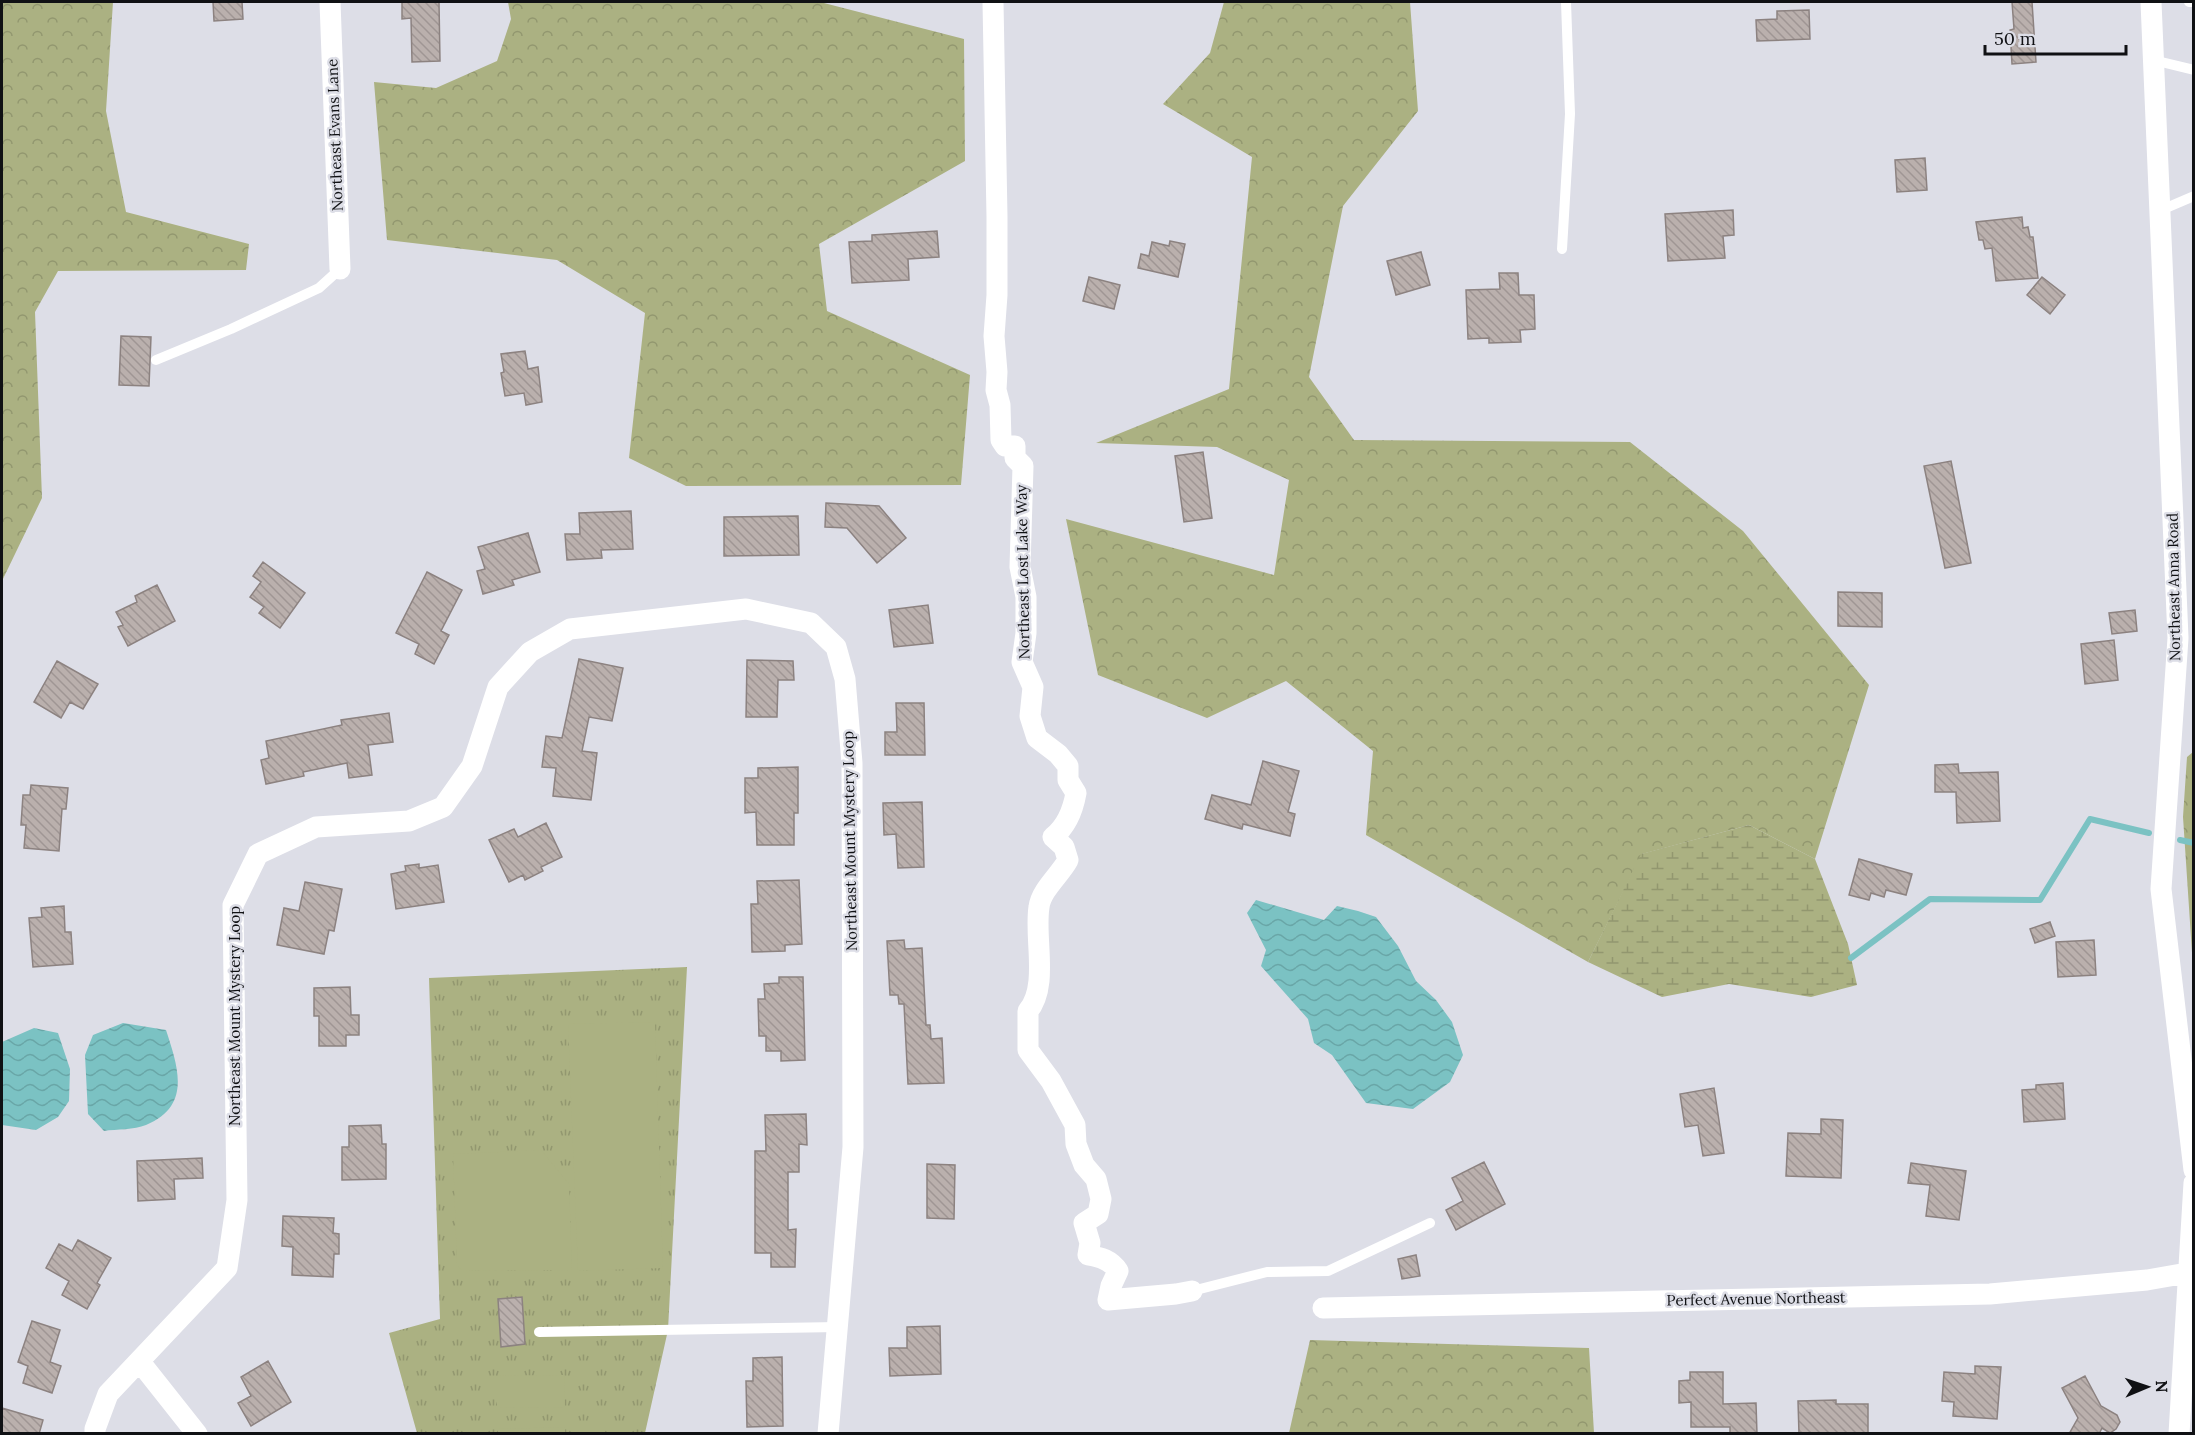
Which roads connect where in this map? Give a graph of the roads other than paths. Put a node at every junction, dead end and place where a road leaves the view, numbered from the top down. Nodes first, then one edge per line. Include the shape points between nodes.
1 (330, 2) edge
2 (993, 2) edge
3 (1566, 2) edge
4 (2151, 2) edge
5 (2189, 2) edge
6 (2193, 2) edge
7 (2153, 60) junction
8 (2193, 70) edge
9 (2193, 196) edge
10 (2159, 211) junction
11 (1562, 249) dead end
12 (340, 269) joint
13 (156, 360) dead end
14 (2190, 1102) edge
15 (2193, 1170) edge
16 (2193, 1183) edge
17 (1430, 1223) dead end
18 (2187, 1273) junction
19 (1192, 1291) joint
20 (1323, 1308) dead end
21 (839, 1326) junction
22 (539, 1332) dead end
23 (140, 1362) junction
24 (95, 1434) edge
25 (196, 1434) edge
26 (828, 1434) edge
27 (2179, 1434) edge

1 - 12 street, Northeast Evans Lane
2 - 19 street, Northeast Lost Lake Way via 996,390 1001,440 1005,446 1015,446 1015,458 1023,466 1020,567 1026,597 1022,662 1033,687 1030,716 1037,738 1068,766 1068,780 1076,793 1065,825 1053,837 1064,847 1068,860 1039,907 1039,969 1036,1002 1028,1011 1028,1050 1075,1125 1076,1144 1084,1165 1096,1179 1101,1199 1098,1215 1084,1223 1090,1243 1088,1255 1113,1264 1118,1271 1108,1300
3 - 11 lane via 1570,114
4 - 7 street, Northeast Anna Road
5 - 6 lane
7 - 8 lane
7 - 10 street, Northeast Anna Road
9 - 10 lane
10 - 14 street, Northeast Anna Road via 2178,638 2161,889
12 - 13 lane via 319,288
14 - 15 street, Northeast Anna Road
16 - 18 street
17 - 19 lane via 1328,1271 1267,1272
18 - 20 street, Perfect Avenue Northeast via 1990,1294
18 - 27 street
21 - 22 lane
21 - 23 street, Northeast Mount Mystery Loop via 853,1147 852,763 844,679 836,647 811,623 746,609 570,628 530,652 498,687 472,766 443,807 409,820 316,827 258,854 232,905 237,1200 227,1268
21 - 26 street, Northeast Mount Mystery Loop
23 - 24 street, Northeast Mount Mystery Loop via 108,1394
23 - 25 street

